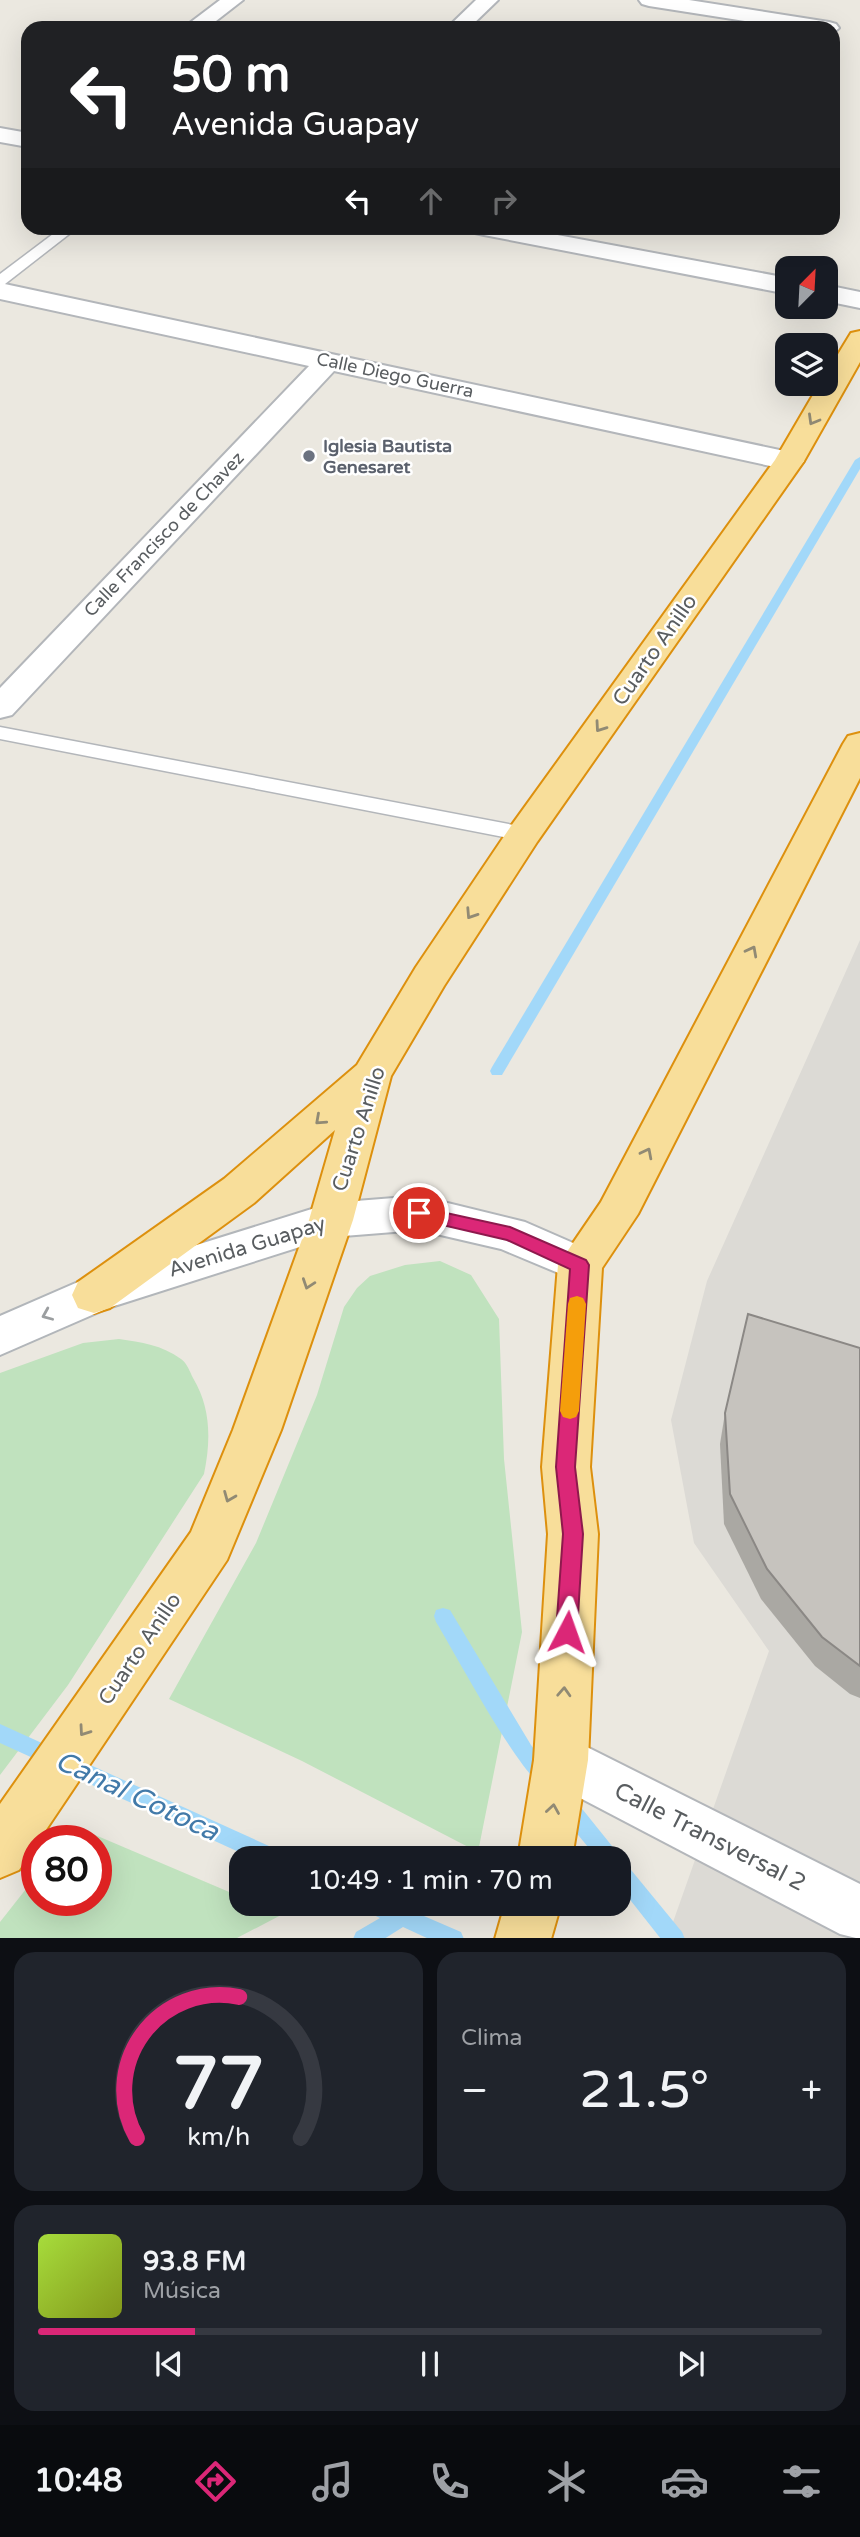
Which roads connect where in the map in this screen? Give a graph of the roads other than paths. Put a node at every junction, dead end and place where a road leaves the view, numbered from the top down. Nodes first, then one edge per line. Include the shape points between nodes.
1 (233, 0) edge
2 (488, 0) edge
3 (649, 0) edge
4 (203, 21) edge
5 (465, 21) edge
6 (735, 21) edge
7 (0, 135) edge
8 (21, 139) edge
9 (62, 235) edge
10 (561, 235) edge
11 (0, 281) edge
12 (775, 283) edge
13 (0, 291) edge
14 (838, 295) edge
15 (860, 300) edge
16 (860, 340) edge
17 (329, 361) junction
18 (789, 461) junction
19 (5, 696) edge
20 (0, 733) edge
21 (860, 744) edge
22 (524, 834) junction
23 (371, 1075) junction
24 (331, 1220) junction
25 (580, 1265) junction
26 (94, 1295) junction
27 (0, 1336) edge
28 (561, 1760) junction
29 (14, 1831) edge
30 (547, 1846) edge
31 (860, 1914) edge
32 (529, 1916) edge
33 (523, 1938) edge

1 - 4 street
2 - 5 street
3 - 6 street
7 - 8 street
9 - 11 lane
10 - 12 street
13 - 17 street, Calle Diego Guerra
14 - 15 street
16 -> 18 highway, Cuarto Anillo
17 - 18 street, Calle Diego Guerra
17 - 19 street, Calle Francisco de Chavez
18 -> 22 highway, Cuarto Anillo
20 - 22 lane
25 -> 21 highway via 616,1214
22 -> 23 highway, Cuarto Anillo
23 - 24 highway, Cuarto Anillo
23 -> 26 highway via 239,1191
24 - 25 street, Avenida Guapay via 419,1213 510,1234
24 - 26 street, Avenida Guapay
24 -> 29 highway, Cuarto Anillo via 257,1430 210,1545
28 -> 25 highway via 573,1534 566,1467
26 -> 27 street, Avenida Guapay
30 -> 28 highway
28 - 31 street, Calle Transversal 2
32 - 33 highway

